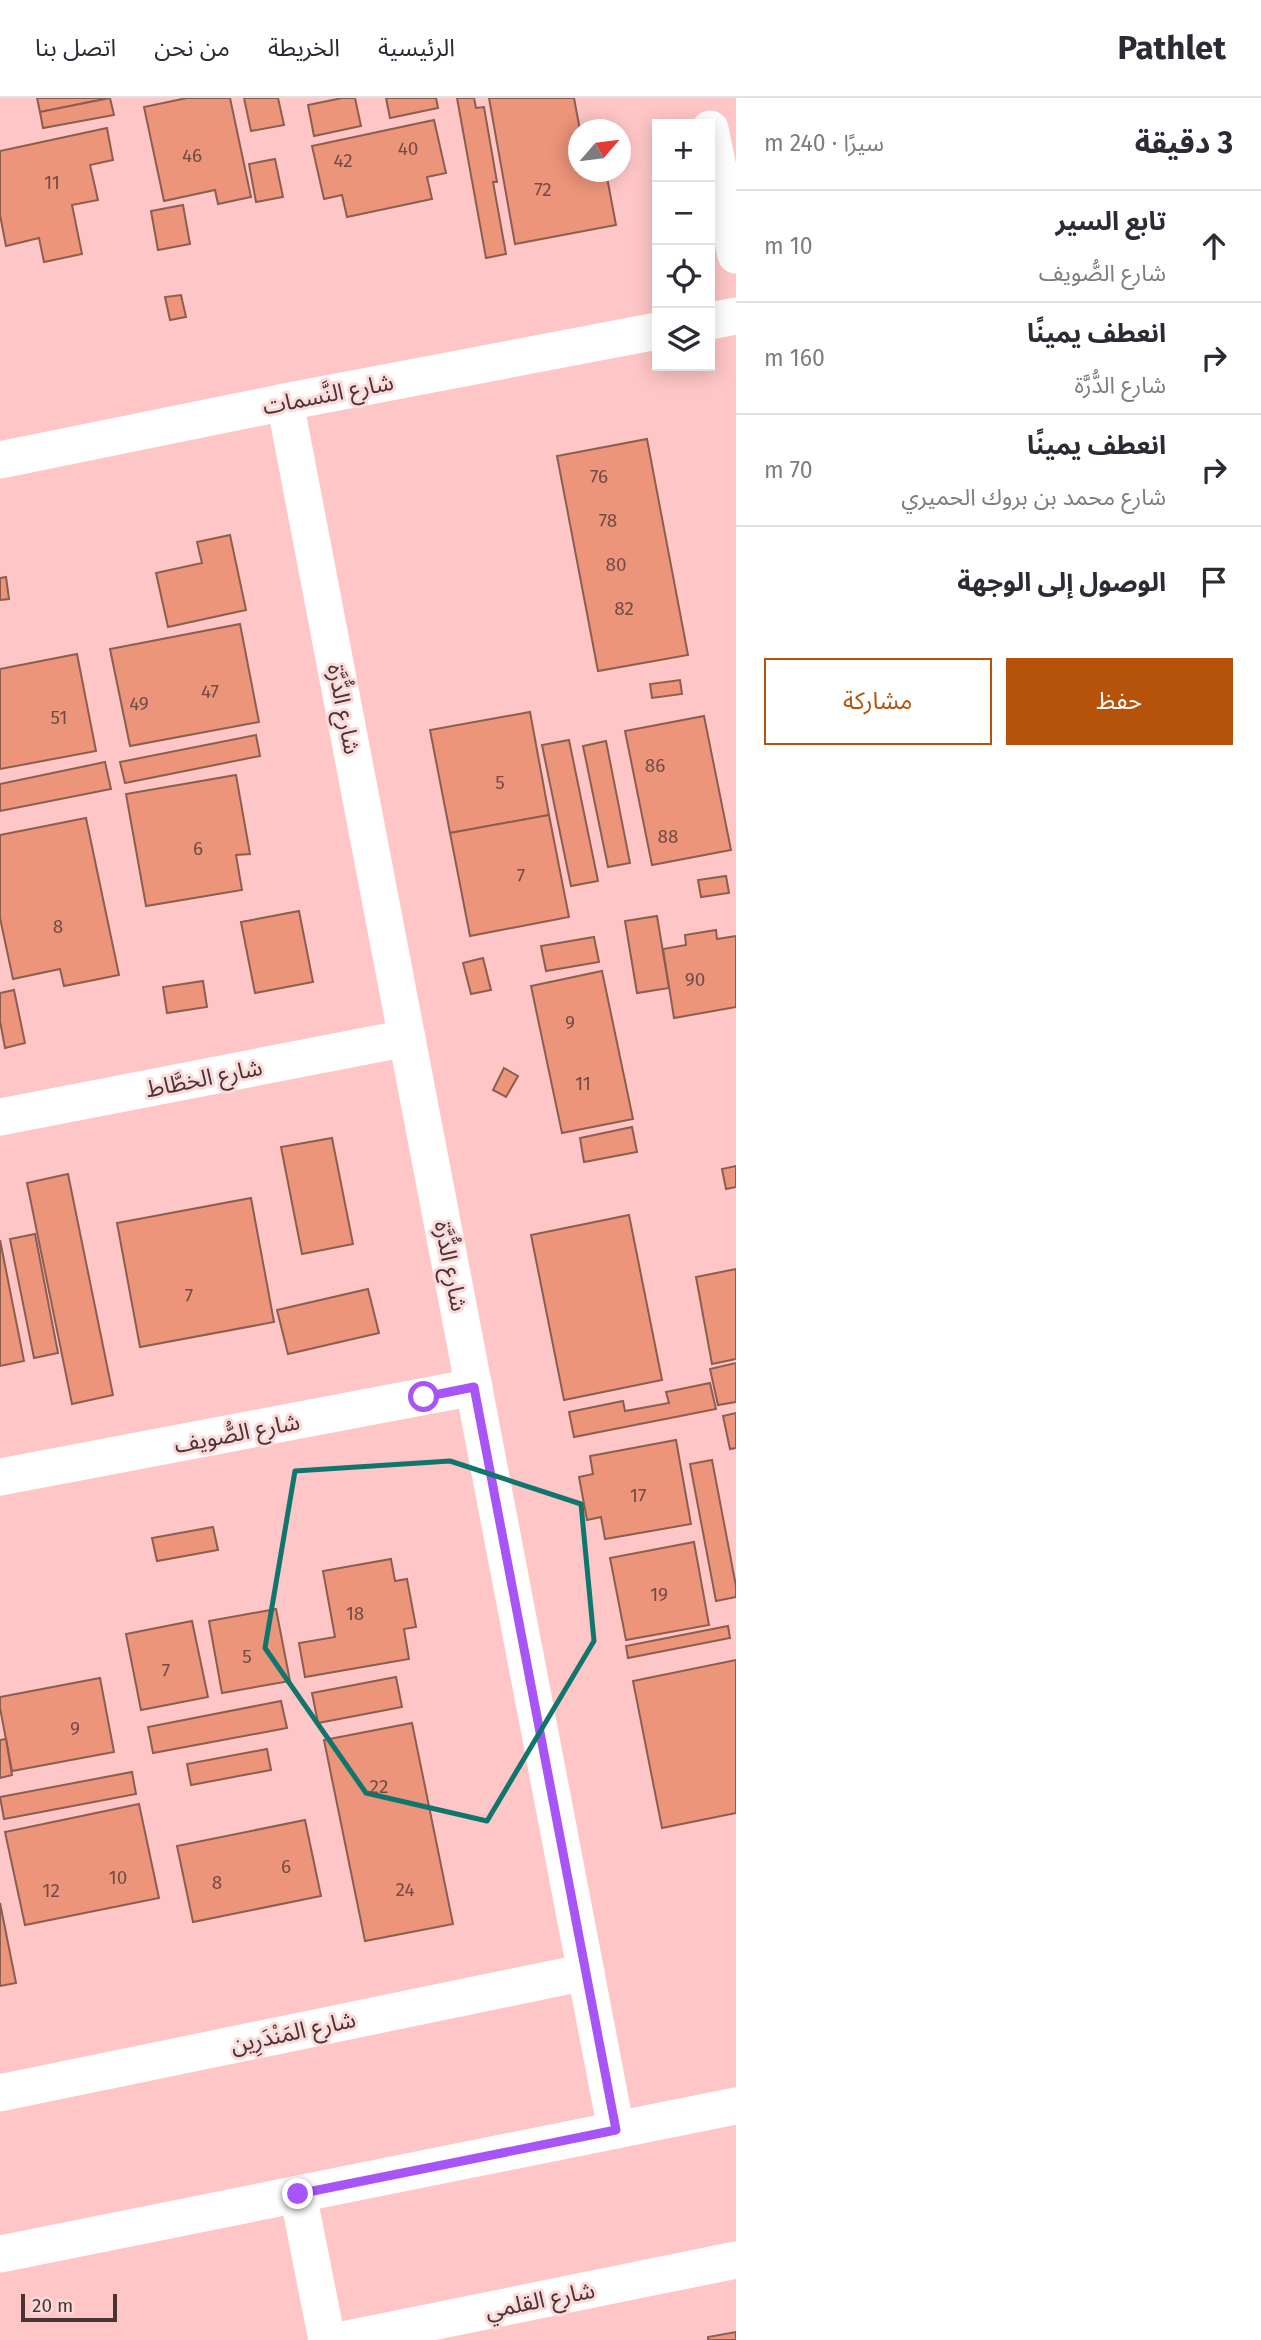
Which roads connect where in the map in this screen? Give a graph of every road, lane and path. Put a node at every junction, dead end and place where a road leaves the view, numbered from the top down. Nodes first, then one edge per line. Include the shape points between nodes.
1 (703, 98) edge
2 (707, 119) edge
3 (715, 155) edge
4 (736, 255) edge
5 (736, 316) edge
6 (715, 320) edge
7 (652, 332) edge
8 (285, 402) junction
9 (0, 460) edge
10 (407, 1038) junction
11 (0, 1117) edge
12 (474, 1387) junction
13 (0, 1477) edge
14 (586, 1972) junction
15 (0, 2093) edge
16 (736, 2106) edge
17 (616, 2130) junction
18 (298, 2194) junction
19 (0, 2254) edge
20 (736, 2260) edge
21 (327, 2340) edge
22 (343, 2340) edge

1 - 2 street
3 - 4 street
5 - 6 street
7 - 8 street, شارع النَّسمات
8 - 9 street, شارع النَّسمات
8 - 10 street, شارع الدُّرَّة
10 - 11 street, شارع الخطَّاط
10 - 12 street, شارع الدُّرَّة
12 - 13 street, شارع الصُّويف
12 - 14 street, شارع الدُّرَّة
14 - 15 street, شارع المَنْدَرِين
14 - 17 street, شارع الدُّرَّة
16 - 17 street
17 - 18 street
18 - 19 street
18 - 21 street
20 - 22 street, شارع القلمي

